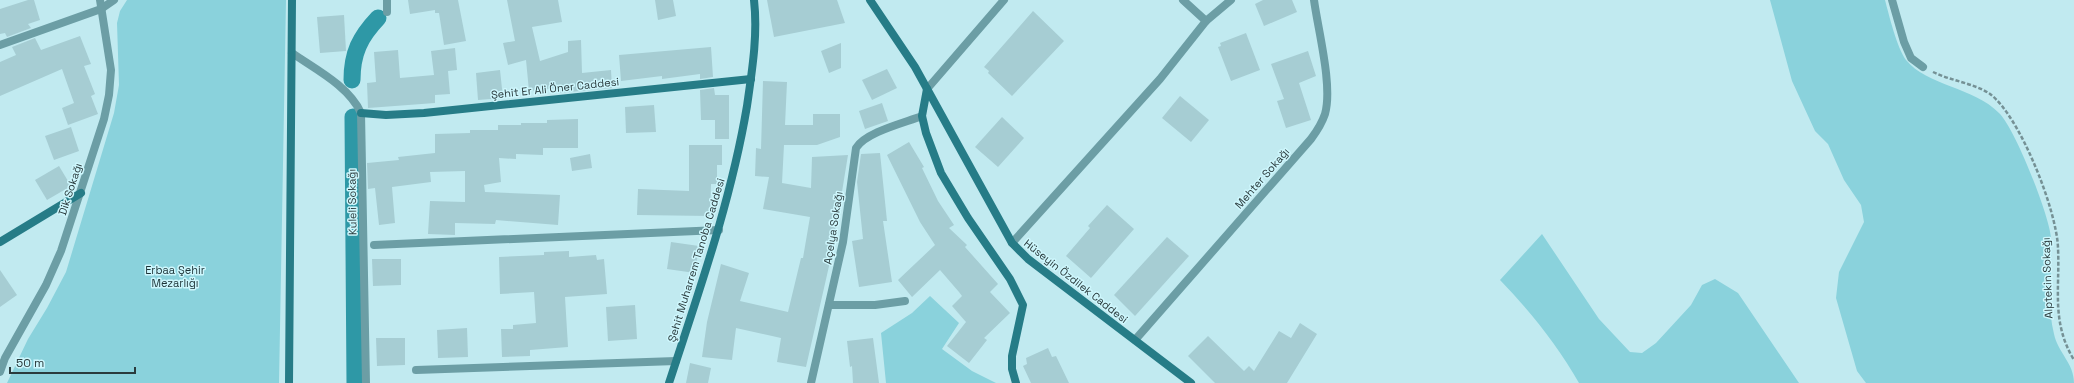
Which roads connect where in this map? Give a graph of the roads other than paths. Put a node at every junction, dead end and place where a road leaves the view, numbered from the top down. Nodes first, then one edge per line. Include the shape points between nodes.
1 (100, 0) edge
2 (114, 0) edge
3 (292, 0) edge
4 (387, 0) edge
5 (754, 0) edge
6 (870, 0) edge
7 (1004, 0) edge
8 (1183, 0) edge
9 (1231, 0) edge
10 (1314, 0) edge
11 (1892, 0) edge
12 (101, 9) junction
13 (387, 12) dead end
14 (1206, 21) junction
15 (0, 45) edge
16 (292, 53) junction
17 (1923, 67) road end
18 (751, 80) junction
19 (927, 89) junction
20 (361, 113) junction
21 (922, 116) junction
22 (81, 193) junction
23 (719, 230) junction
24 (0, 242) edge
25 (1012, 243) junction
26 (374, 245) dead end
27 (905, 301) dead end
28 (829, 305) junction
29 (1135, 340) junction
30 (676, 361) junction
31 (416, 370) dead end
32 (0, 372) edge
33 (289, 383) edge
34 (366, 383) edge
35 (669, 383) edge
36 (811, 383) edge
37 (1016, 383) edge
38 (1191, 383) edge

1 - 12 street, Dik Sokağı
2 - 12 street
3 - 16 street
4 - 13 street
5 - 18 street, Şehit Muharrem Tanoba Caddesi via 755,33
6 - 19 street, Hüseyin Özdilek Caddesi
7 - 19 street
8 - 14 street
9 - 14 street
10 - 29 street, Mehter Sokağı via 1327,96 1325,113 1320,125 1311,139
11 - 17 street via 1911,58
12 - 15 street
12 - 22 street, Dik Sokağı via 111,70 109,95 104,120
14 - 25 street via 1160,79
16 - 20 street via 346,92
16 - 33 street
18 - 20 street, Şehit Er Ali Öner Caddesi via 424,113
18 - 23 street, Şehit Muharrem Tanoba Caddesi via 740,148
19 - 21 street
19 - 25 street, Hüseyin Özdilek Caddesi
20 - 34 street, Kuleli Sokağı
21 - 28 street, Açelya Sokağı via 870,136 856,148 843,242
21 - 37 street via 926,133 945,179 1020,298 1022,310 1012,356
22 - 24 street
22 - 32 street, Dik Sokağı via 46,285 5,358
23 - 26 street
23 - 30 street, Şehit Muharrem Tanoba Caddesi
25 - 29 street, Hüseyin Özdilek Caddesi via 1028,259
27 - 28 street via 875,305
28 - 36 street, Açelya Sokağı
29 - 38 street, Hüseyin Özdilek Caddesi
30 - 31 street
30 - 35 street, Şehit Muharrem Tanoba Caddesi

